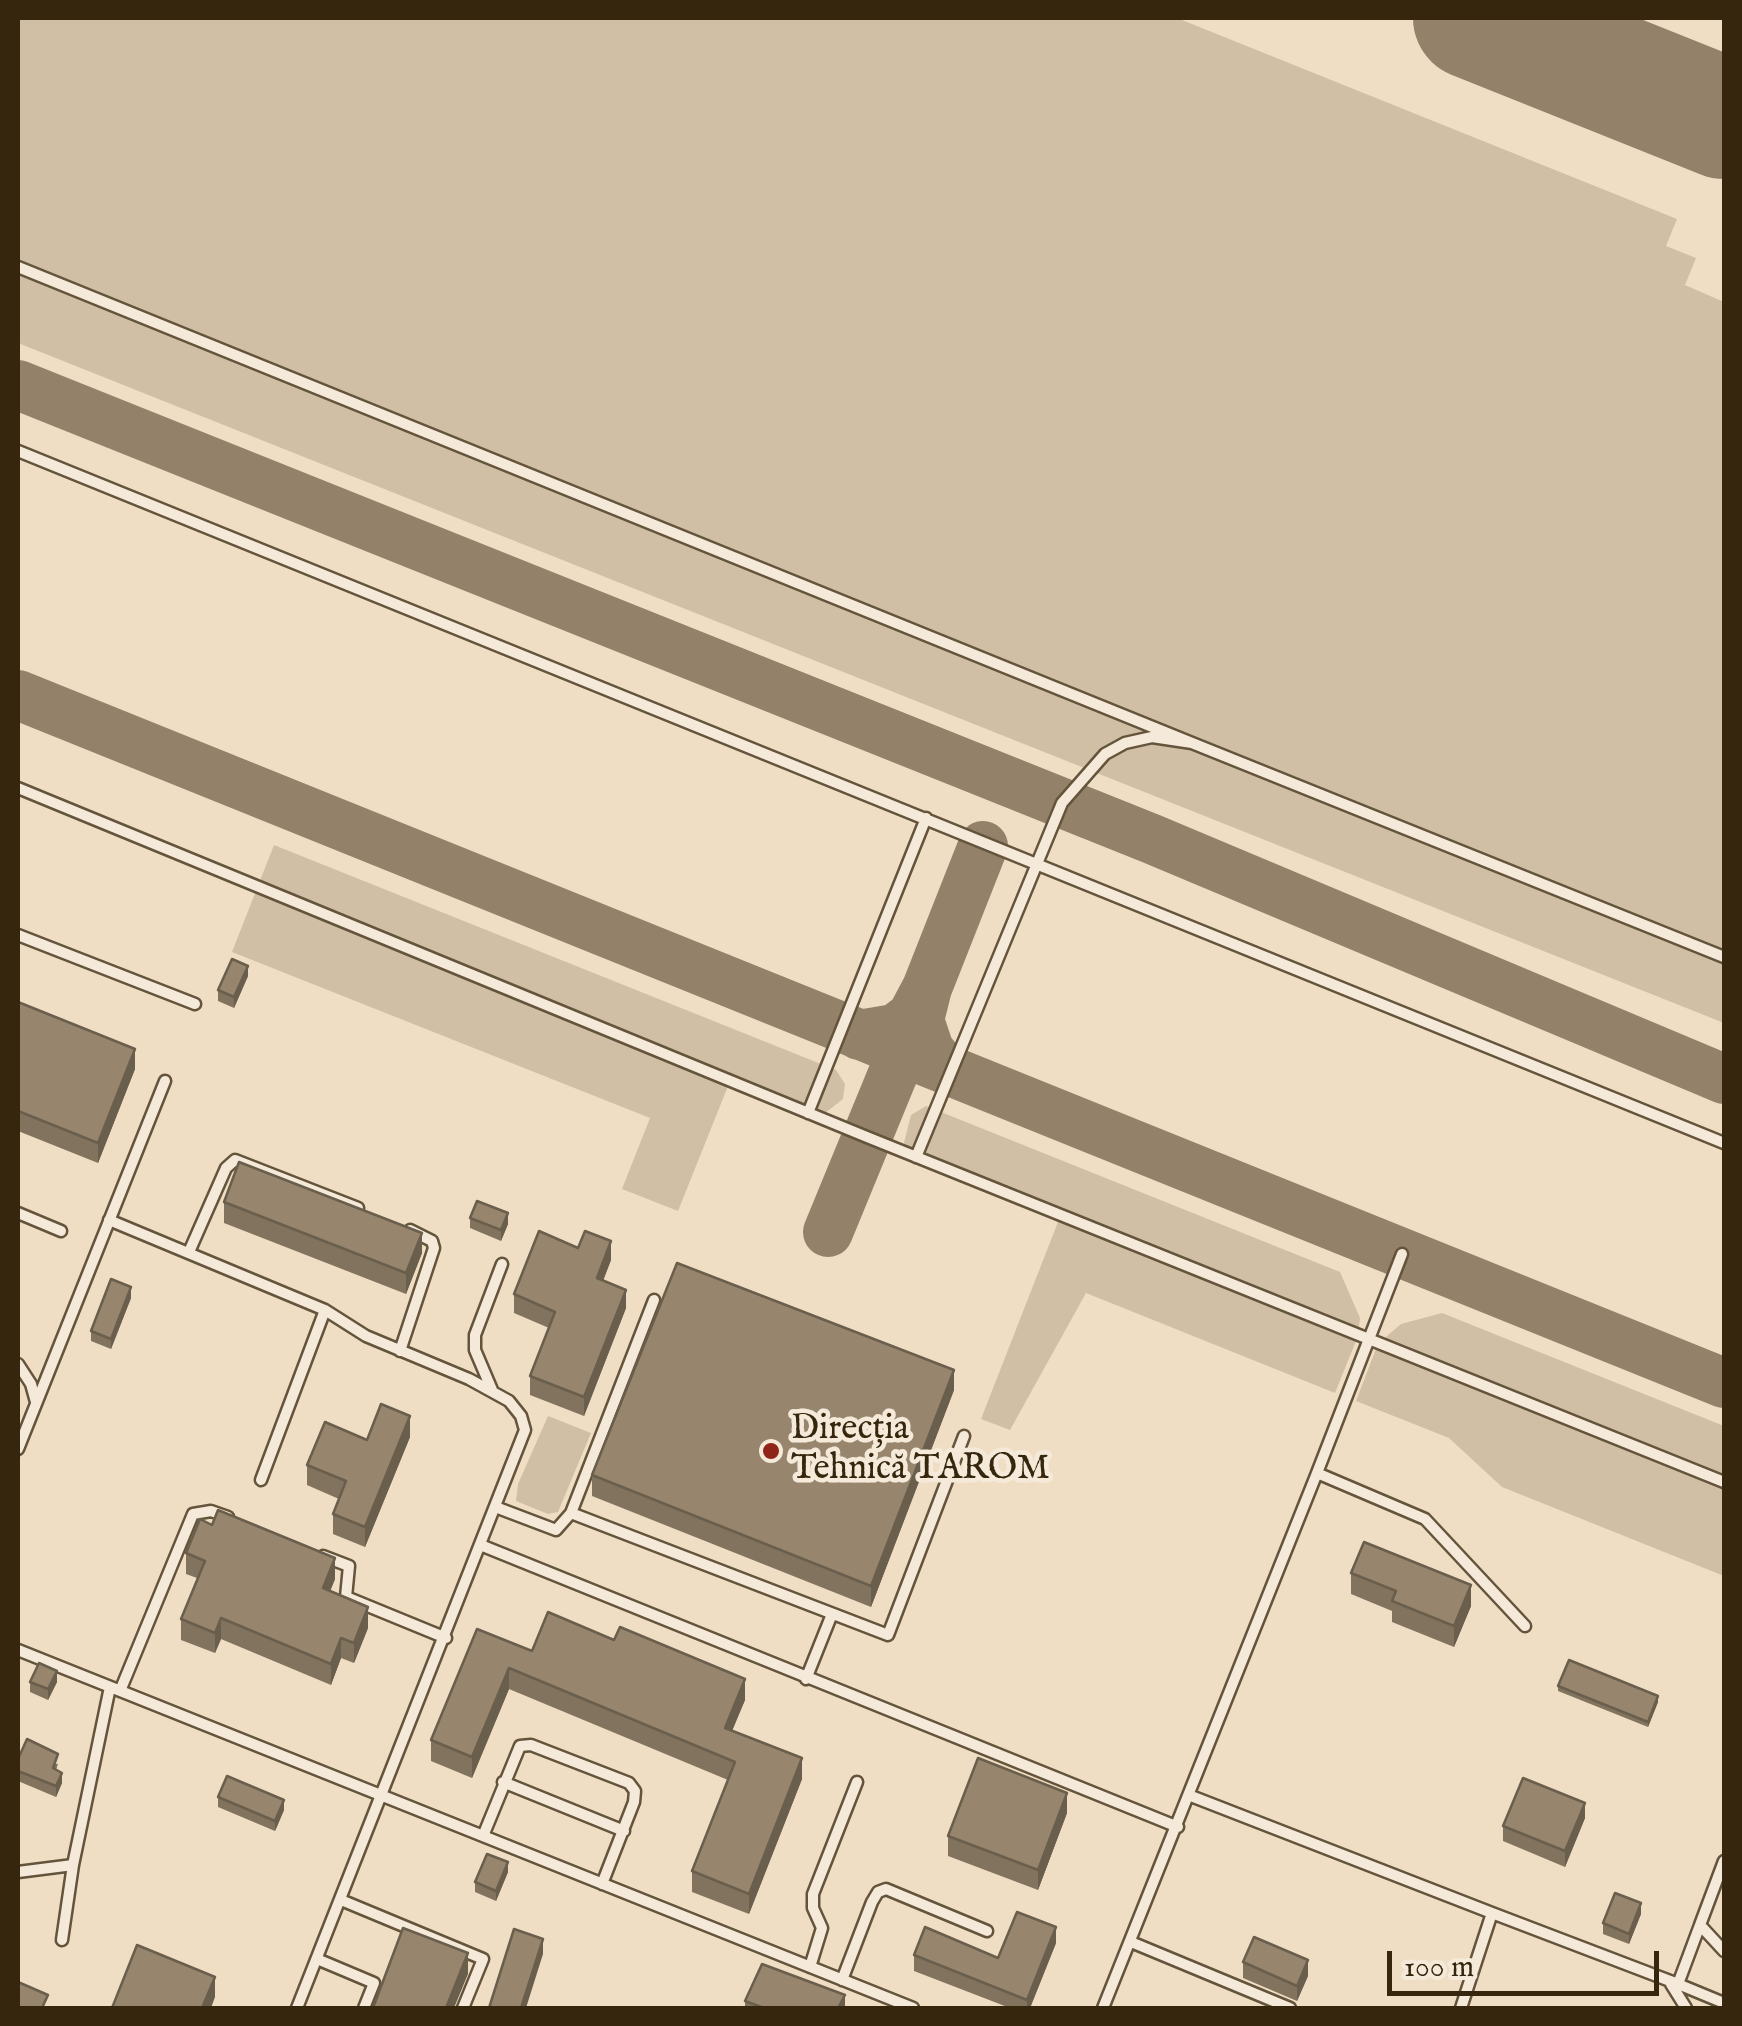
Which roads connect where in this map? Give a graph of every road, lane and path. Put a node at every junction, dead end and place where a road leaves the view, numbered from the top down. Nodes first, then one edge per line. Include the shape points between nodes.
1 (18, 267) edge
2 (18, 451) edge
3 (1192, 743) junction
4 (18, 788) edge
5 (926, 818) junction
6 (1038, 863) junction
7 (18, 935) edge
8 (1724, 957) edge
9 (195, 1004) dead end
10 (164, 1081) dead end
11 (808, 1113) junction
12 (1724, 1143) edge
13 (916, 1157) junction
14 (18, 1213) edge
15 (369, 1213) edge
16 (109, 1220) junction
17 (405, 1228) edge
18 (61, 1231) dead end
19 (188, 1252) junction
20 (1402, 1254) dead end
21 (502, 1264) dead end
22 (654, 1300) dead end
23 (325, 1310) junction
24 (1369, 1339) junction
25 (400, 1350) junction
26 (18, 1364) edge
27 (492, 1391) junction
28 (36, 1402) junction
29 (964, 1436) dead end
30 (18, 1449) edge
31 (1317, 1473) junction
32 (261, 1480) dead end
33 (1724, 1482) edge
34 (498, 1508) junction
35 (572, 1512) junction
36 (246, 1524) edge
37 (483, 1546) junction
38 (314, 1552) edge
39 (832, 1614) junction
40 (1525, 1626) dead end
41 (446, 1638) junction
42 (18, 1650) edge
43 (806, 1679) junction
44 (115, 1689) junction
45 (503, 1782) junction
46 (857, 1782) dead end
47 (383, 1796) junction
48 (1191, 1796) junction
49 (1178, 1827) junction
50 (624, 1831) junction
51 (483, 1836) junction
52 (1724, 1861) edge
53 (73, 1866) junction
54 (18, 1872) edge
55 (602, 1884) junction
56 (1720, 1889) edge
57 (341, 1900) junction
58 (1492, 1914) junction
59 (1700, 1925) junction
60 (987, 1931) dead end
61 (62, 1940) dead end
62 (1131, 1942) junction
63 (1724, 1951) edge
64 (317, 1959) junction
65 (810, 1967) junction
66 (842, 1980) junction
67 (1673, 1982) junction
68 (1724, 2004) edge
69 (298, 2008) edge
70 (364, 2008) edge
71 (463, 2008) edge
72 (913, 2008) edge
73 (1104, 2008) edge
74 (1290, 2008) edge
75 (1461, 2008) edge
76 (1686, 2008) edge

1 - 3 lane
2 - 5 lane
3 - 6 lane via 1152,738 1124,742 1104,754 1062,804
3 - 8 lane
4 - 11 lane
5 - 6 lane
5 - 11 lane
6 - 12 lane
6 - 13 lane
7 - 9 lane
10 - 16 lane
11 - 13 lane
13 - 24 lane
14 - 18 lane
15 - 19 lane via 236,1160 226,1168
16 - 19 lane
16 - 28 lane
17 - 25 lane via 434,1248
19 - 23 lane
20 - 24 lane
21 - 27 lane via 475,1334
22 - 35 lane
23 - 25 lane
23 - 32 lane
24 - 31 lane
24 - 33 lane
25 - 27 lane
26 - 28 lane
27 - 34 lane via 509,1401 525,1430
28 - 30 lane
29 - 39 lane via 888,1635
31 - 40 lane via 1424,1519
31 - 48 lane
34 - 35 lane via 556,1530
34 - 37 lane
35 - 39 lane
36 - 44 lane via 212,1510 193,1514
37 - 41 lane
37 - 43 lane
38 - 41 lane via 349,1566 346,1597
39 - 43 lane
41 - 47 lane
42 - 44 lane
43 - 49 lane
44 - 47 lane
44 - 53 lane
45 - 50 lane
45 - 50 lane via 520,1746 531,1744 629,1783 634,1802
45 - 51 lane
46 - 65 lane via 813,1894 822,1928
47 - 51 lane
47 - 57 lane
48 - 49 lane
48 - 58 lane
49 - 62 lane
50 - 55 lane
51 - 55 lane
52 - 56 lane
53 - 54 lane
53 - 61 lane
55 - 65 lane
56 - 59 lane
57 - 64 lane
57 - 71 lane via 483,1959
58 - 67 lane
58 - 75 lane
59 - 63 lane
59 - 67 lane
60 - 66 lane via 886,1889 872,1902
62 - 73 lane
62 - 74 lane
64 - 69 lane
64 - 70 lane via 374,1982
65 - 66 lane
66 - 72 lane
67 - 68 lane
67 - 76 lane

